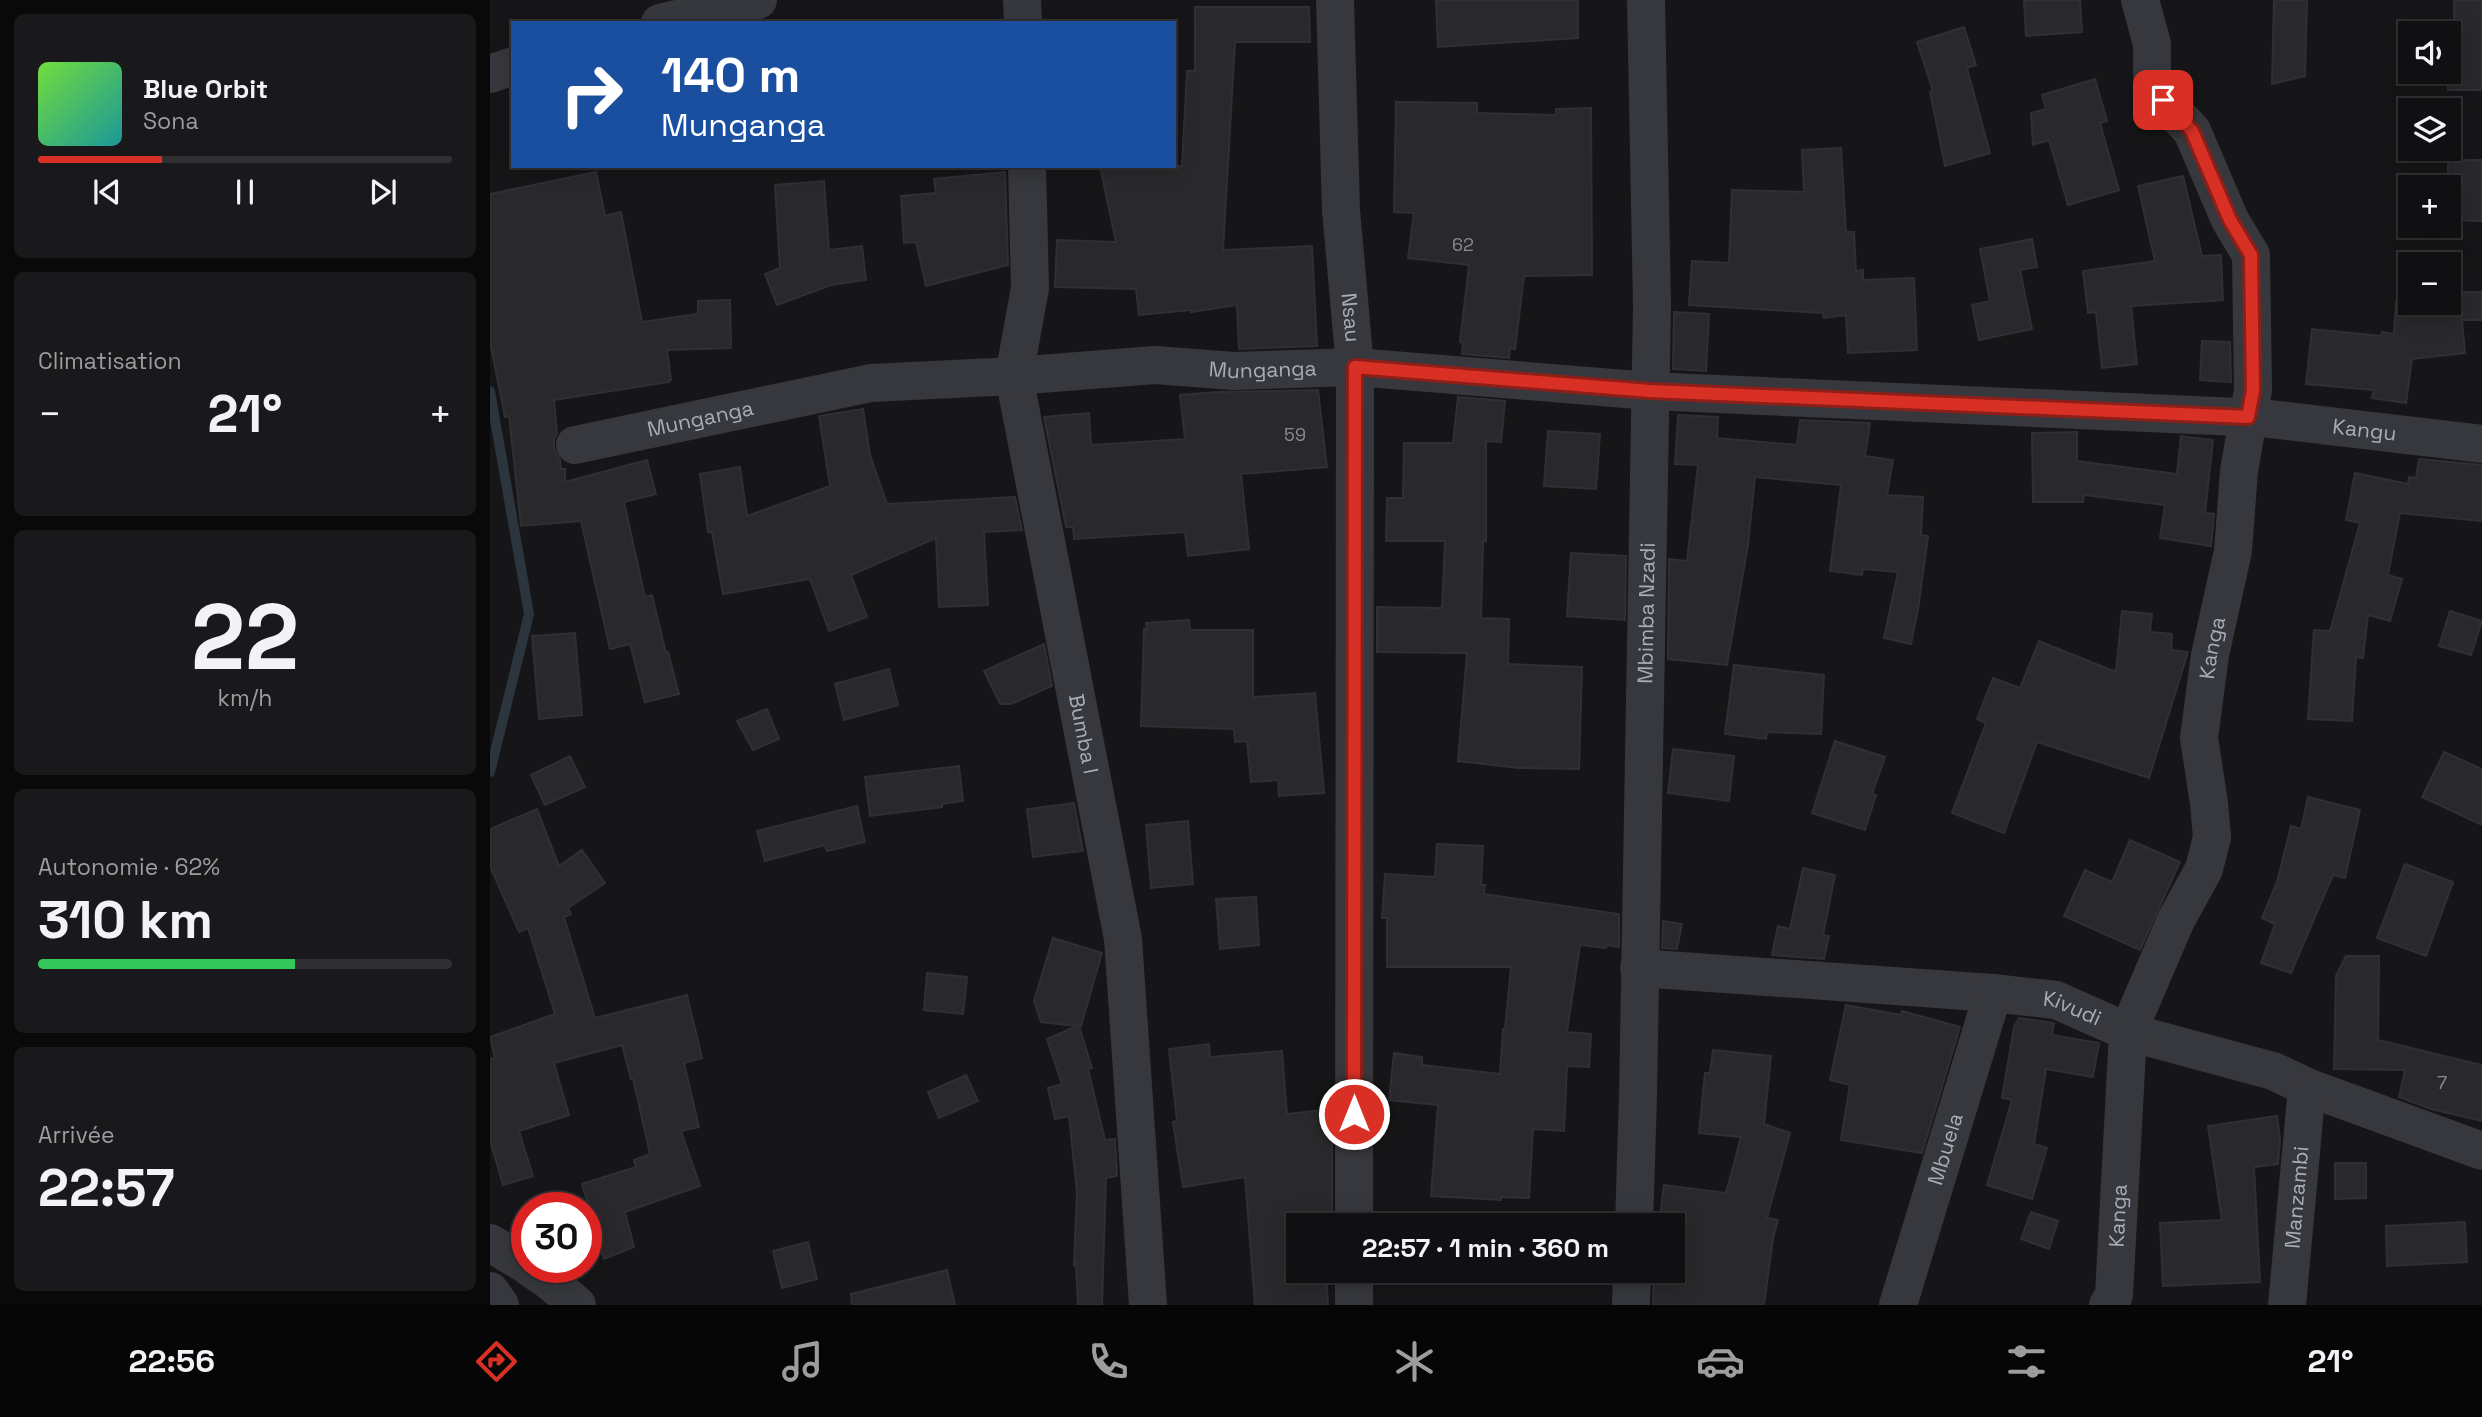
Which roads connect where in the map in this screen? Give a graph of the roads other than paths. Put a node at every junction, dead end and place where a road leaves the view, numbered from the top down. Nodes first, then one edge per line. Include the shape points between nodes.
1 (758, 0) edge
2 (1022, 0) edge
3 (1335, 0) edge
4 (1646, 0) edge
5 (2140, 0) edge
6 (669, 21) edge
7 (1023, 21) edge
8 (511, 67) edge
9 (490, 74) edge
10 (1027, 168) edge
11 (1355, 367) junction
12 (1014, 376) junction
13 (1650, 391) junction
14 (2248, 417) junction
15 (2482, 444) edge
16 (575, 445) dead end
17 (1639, 968) junction
18 (1993, 993) junction
19 (2129, 1032) junction
20 (2307, 1087) junction
21 (2482, 1151) edge
22 (1354, 1213) edge
23 (1633, 1213) edge
24 (490, 1243) edge
25 (511, 1256) edge
26 (552, 1283) edge
27 (1354, 1283) edge
28 (1632, 1283) edge
29 (490, 1291) edge
30 (500, 1305) edge
31 (577, 1305) edge
32 (1148, 1305) edge
33 (1354, 1305) edge
34 (1631, 1305) edge
35 (1898, 1305) edge
36 (2108, 1305) edge
37 (2287, 1305) edge

1 - 6 street
2 - 7 street
3 - 11 street, Nsau via 1341,210
4 - 13 street, Mbimba Nzadi
5 - 14 street, Kanga via 2152,44 2152,76 2163,100 2192,131 2230,220 2251,255 2253,390
8 - 9 street
10 - 12 street, Bumba I via 1030,288
11 - 12 street, Munganga via 1234,372 1155,365
11 - 13 street, Munganga
11 - 22 street, Nsau
12 - 16 street, Munganga via 871,383
12 - 32 street, Bumba I via 1123,939
13 - 14 street, Munganga
13 - 17 street, Mbimba Nzadi
14 - 15 street, Kangu
14 - 19 street, Kanga via 2233,551 2210,655 2199,738 2212,837 2204,869 2176,920
17 - 18 street, Kivudi
17 - 23 street, Mbimba Nzadi
18 - 19 street, Kivudi via 2056,999
18 - 35 street, Mbuela
19 - 20 street, Kivudi via 2273,1071
19 - 36 street, Kanga via 2114,1295
20 - 21 street, Kivudi
20 - 37 street, Manzambi
24 - 25 street
26 - 31 street
27 - 33 street
28 - 34 street
29 - 30 street

